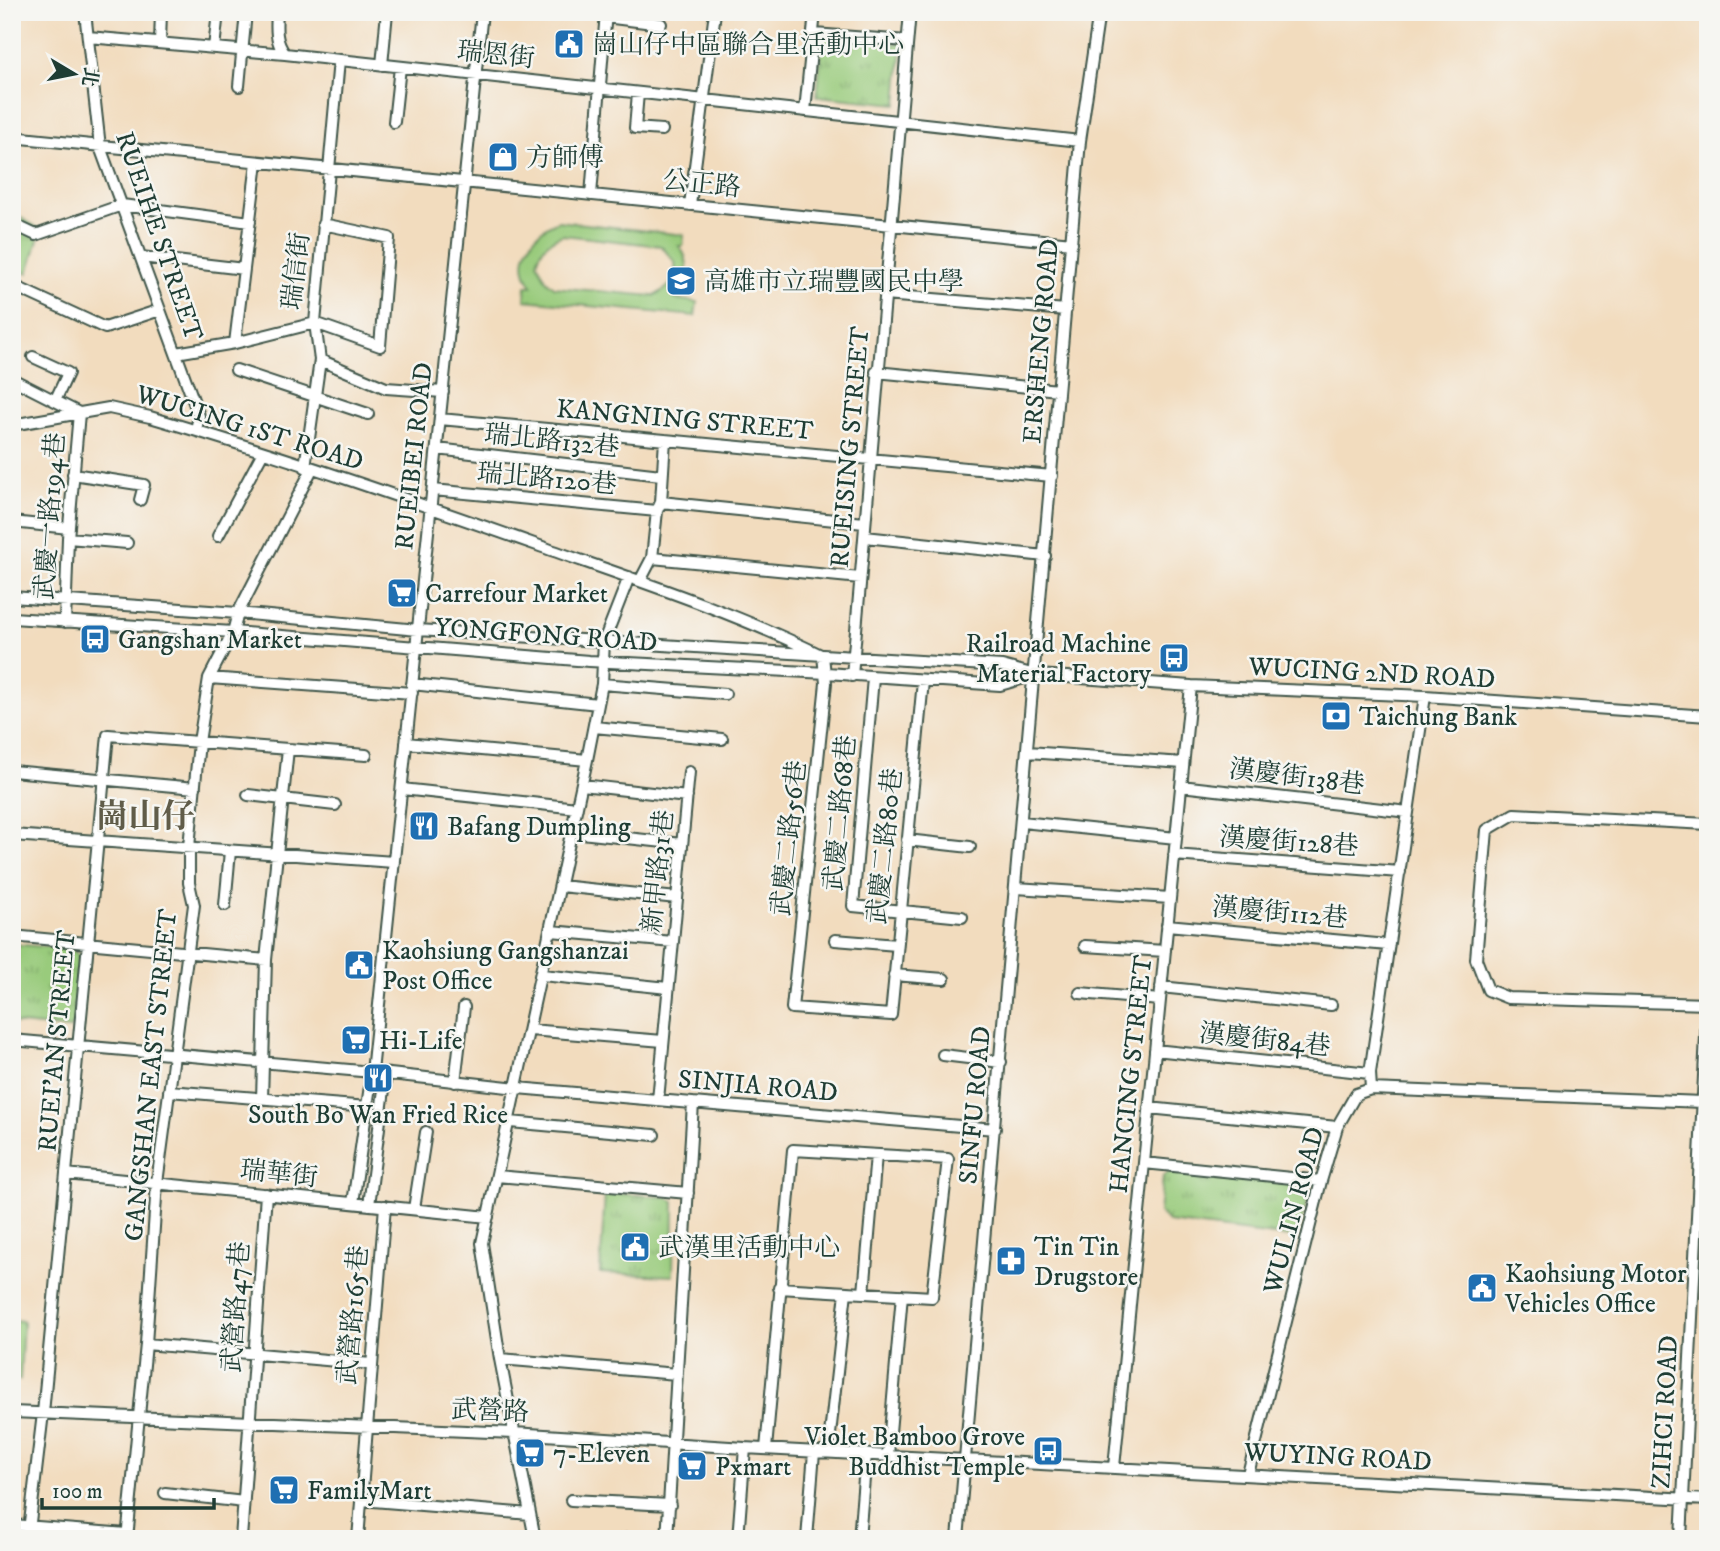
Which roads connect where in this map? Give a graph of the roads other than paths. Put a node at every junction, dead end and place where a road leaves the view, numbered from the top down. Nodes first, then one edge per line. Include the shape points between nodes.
1 (85, 12) edge
2 (162, 12) edge
3 (218, 12) edge
4 (246, 12) edge
5 (277, 12) edge
6 (387, 12) edge
7 (482, 12) edge
8 (715, 12) edge
9 (815, 12) edge
10 (910, 12) edge
11 (1099, 12) edge
12 (605, 15) edge
13 (662, 24) dead end
14 (814, 34) junction
15 (88, 37) junction
16 (907, 41) junction
17 (160, 43) junction
18 (214, 48) junction
19 (243, 51) junction
20 (285, 54) junction
21 (338, 60) junction
22 (382, 65) junction
23 (400, 67) junction
24 (475, 75) junction
25 (239, 86) dead end
26 (600, 88) junction
27 (638, 93) junction
28 (704, 100) junction
29 (805, 111) junction
30 (900, 121) junction
31 (394, 122) dead end
32 (662, 130) dead end
33 (12, 137) edge
34 (1080, 141) junction
35 (100, 147) junction
36 (257, 162) junction
37 (328, 169) junction
38 (464, 183) junction
39 (591, 195) junction
40 (122, 205) junction
41 (690, 205) junction
42 (12, 221) edge
43 (250, 222) junction
44 (323, 225) junction
45 (891, 225) junction
46 (1072, 243) junction
47 (141, 257) junction
48 (244, 269) junction
49 (12, 285) edge
50 (885, 295) junction
51 (160, 310) junction
52 (1066, 310) junction
53 (315, 323) junction
54 (235, 342) junction
55 (176, 353) junction
56 (33, 357) dead end
57 (320, 360) junction
58 (236, 370) dead end
59 (877, 372) junction
60 (12, 379) edge
61 (1058, 390) junction
62 (443, 392) junction
63 (315, 395) junction
64 (55, 401) junction
65 (79, 413) junction
66 (368, 414) dead end
67 (440, 419) junction
68 (12, 425) edge
69 (196, 430) junction
70 (665, 439) junction
71 (437, 450) junction
72 (263, 452) junction
73 (870, 460) junction
74 (308, 468) junction
75 (73, 474) junction
76 (661, 475) junction
77 (1052, 476) junction
78 (433, 490) junction
79 (140, 500) dead end
80 (431, 507) junction
81 (659, 507) junction
82 (12, 522) edge
83 (864, 523) junction
84 (68, 533) junction
85 (218, 536) dead end
86 (865, 537) junction
87 (127, 543) dead end
88 (1045, 556) junction
89 (652, 558) junction
90 (860, 578) junction
91 (634, 579) junction
92 (12, 597) edge
93 (66, 600) junction
94 (238, 613) junction
95 (12, 618) edge
96 (65, 622) junction
97 (418, 630) junction
98 (233, 632) junction
99 (604, 640) junction
100 (416, 649) junction
101 (823, 656) junction
102 (853, 657) junction
103 (602, 662) junction
104 (827, 673) junction
105 (1035, 675) junction
106 (852, 676) junction
107 (209, 678) junction
108 (873, 678) junction
109 (923, 681) junction
110 (602, 684) junction
111 (1191, 686) junction
112 (412, 688) junction
113 (725, 694) dead end
114 (1425, 696) junction
115 (598, 704) junction
116 (1708, 716) edge
117 (594, 727) junction
118 (722, 739) dead end
119 (199, 742) junction
120 (406, 743) junction
121 (288, 749) junction
122 (1028, 752) junction
123 (366, 755) dead end
124 (587, 760) junction
125 (1183, 763) junction
126 (12, 771) edge
127 (689, 772) dead end
128 (103, 780) junction
129 (582, 785) junction
130 (1181, 786) junction
131 (195, 788) junction
132 (402, 789) junction
133 (248, 795) dead end
134 (687, 797) junction
135 (283, 799) junction
136 (335, 805) dead end
137 (577, 808) junction
138 (1408, 812) junction
139 (1022, 822) junction
140 (1708, 824) edge
141 (572, 832) junction
142 (12, 835) edge
143 (1176, 838) junction
144 (907, 840) junction
145 (98, 841) junction
146 (682, 844) junction
147 (189, 847) junction
148 (970, 847) dead end
149 (230, 851) junction
150 (277, 855) junction
151 (1174, 855) junction
152 (394, 862) junction
153 (1400, 872) junction
154 (560, 886) junction
155 (1016, 888) junction
156 (677, 898) junction
157 (1170, 898) junction
158 (225, 905) dead end
159 (900, 911) junction
160 (962, 917) dead end
161 (1167, 925) junction
162 (551, 931) junction
163 (12, 936) edge
164 (835, 940) dead end
165 (673, 942) junction
166 (88, 943) junction
167 (897, 945) junction
168 (1388, 945) junction
169 (1085, 946) dead end
170 (1165, 951) junction
171 (188, 953) junction
172 (266, 960) junction
173 (542, 975) junction
174 (894, 975) junction
175 (944, 979) dead end
176 (1161, 987) junction
177 (668, 988) junction
178 (1080, 993) dead end
179 (1708, 995) edge
180 (1160, 1000) junction
181 (1708, 1004) edge
182 (1331, 1005) dead end
183 (464, 1007) dead end
184 (891, 1015) joint
185 (530, 1030) junction
186 (12, 1040) edge
187 (663, 1041) junction
188 (78, 1047) junction
189 (1155, 1050) junction
190 (174, 1055) junction
191 (943, 1055) dead end
192 (1001, 1062) junction
193 (264, 1063) junction
194 (372, 1072) junction
195 (1370, 1073) junction
196 (386, 1074) junction
197 (455, 1082) junction
198 (517, 1088) junction
199 (1371, 1089) junction
200 (169, 1091) junction
201 (1704, 1097) edge
202 (262, 1099) junction
203 (658, 1100) junction
204 (693, 1103) junction
205 (368, 1107) junction
206 (1149, 1108) junction
207 (510, 1122) junction
208 (1336, 1127) junction
209 (995, 1129) junction
210 (426, 1132) dead end
211 (654, 1135) dead end
212 (876, 1155) junction
213 (1704, 1157) edge
214 (1144, 1163) junction
215 (66, 1174) junction
216 (497, 1176) junction
217 (1321, 1181) junction
218 (157, 1183) junction
219 (688, 1193) junction
220 (266, 1194) junction
221 (354, 1203) junction
222 (369, 1205) junction
223 (385, 1206) junction
224 (414, 1209) junction
225 (488, 1217) junction
226 (779, 1288) junction
227 (846, 1292) junction
228 (864, 1293) junction
229 (902, 1295) junction
230 (146, 1344) junction
231 (254, 1354) junction
232 (500, 1359) junction
233 (371, 1364) junction
234 (677, 1374) junction
235 (12, 1412) edge
236 (43, 1413) junction
237 (138, 1418) junction
238 (251, 1423) junction
239 (366, 1429) junction
240 (514, 1433) junction
241 (674, 1444) junction
242 (746, 1448) junction
243 (765, 1449) junction
244 (814, 1452) junction
245 (828, 1452) junction
246 (866, 1454) junction
247 (888, 1455) junction
248 (966, 1459) junction
249 (1114, 1467) junction
250 (1248, 1474) junction
251 (166, 1493) dead end
252 (1682, 1499) junction
253 (361, 1500) junction
254 (571, 1500) dead end
255 (1708, 1500) edge
256 (244, 1502) junction
257 (670, 1505) junction
258 (530, 1514) junction
259 (12, 1525) edge
260 (30, 1526) junction
261 (127, 1536) edge
262 (667, 1538) edge
263 (28, 1539) edge
264 (241, 1539) edge
265 (358, 1539) edge
266 (535, 1539) edge
267 (623, 1539) edge
268 (738, 1539) edge
269 (807, 1539) edge
270 (859, 1539) edge
271 (958, 1539) edge
272 (1681, 1539) edge

1 - 15 street, RUEIHE STREET
2 - 17 street
3 - 18 street
4 - 19 street
5 - 20 street via 276,32
6 - 22 street
7 - 24 street, RUEIBEI ROAD
8 - 28 street
9 - 14 street
10 - 16 street, RUEISING STREET
11 - 34 street, ERSHENG ROAD
12 - 13 street
12 - 26 street
14 - 16 street
14 - 29 street
15 - 17 street, 瑞恩街
15 - 35 street, RUEIHE STREET
16 - 30 street, RUEISING STREET
17 - 18 street, 瑞恩街
18 - 19 street, 瑞恩街
19 - 20 street, 瑞恩街
19 - 25 street
20 - 21 street, 瑞恩街
21 - 22 street, 瑞恩街
21 - 37 street, 瑞信街
22 - 23 street, 瑞恩街
23 - 24 street, 瑞恩街
23 - 31 street
24 - 26 street, 瑞恩街
24 - 38 street, RUEIBEI ROAD
26 - 27 street, 瑞恩街
26 - 39 street
27 - 28 street, 瑞恩街
27 - 32 street via 635,128
28 - 29 street, 瑞恩街
28 - 41 street
29 - 30 street, 瑞恩街
30 - 34 street, 瑞恩街
30 - 45 street, RUEISING STREET
33 - 35 street, 公正路
34 - 46 street, ERSHENG ROAD
35 - 36 street, 公正路
35 - 40 street, RUEIHE STREET
36 - 37 street, 公正路
36 - 43 street
37 - 38 street, 公正路
37 - 44 street, 瑞信街
38 - 39 street, 公正路
38 - 62 street, RUEIBEI ROAD
39 - 41 street, 公正路
40 - 42 street via 36,235
40 - 43 street
40 - 47 street, RUEIHE STREET
41 - 45 street, 公正路
43 - 48 street
44 - 53 street, 瑞信街
44 - 53 street via 389,238 380,346
45 - 46 street, 公正路
45 - 50 street, RUEISING STREET
46 - 52 street, ERSHENG ROAD
47 - 48 street
47 - 51 street, RUEIHE STREET
48 - 54 street
49 - 51 street via 104,328
50 - 52 street
50 - 59 street, RUEISING STREET
51 - 55 street, RUEIHE STREET
52 - 61 street, ERSHENG ROAD
53 - 54 street, 瑞信街
53 - 57 street, GANGSHAN EAST STREET
54 - 55 street, 瑞信街
55 - 69 street, RUEIHE STREET via 199,416
56 - 64 street via 68,373
57 - 62 street via 386,388
57 - 63 street, GANGSHAN EAST STREET
58 - 63 street
59 - 61 street
59 - 73 street, RUEISING STREET
60 - 64 street
61 - 77 street, ERSHENG ROAD
62 - 67 street, RUEIBEI ROAD
63 - 66 street
63 - 74 street, GANGSHAN EAST STREET
64 - 65 street
65 - 68 street, WUCING 1ST ROAD
65 - 69 street, WUCING 1ST ROAD via 109,408
65 - 75 street, 武慶一路194巷
67 - 70 street, KANGNING STREET
67 - 71 street, RUEIBEI ROAD
69 - 72 street, WUCING 1ST ROAD
70 - 73 street, KANGNING STREET
70 - 76 street
71 - 76 street, 瑞北路132巷
71 - 78 street, RUEIBEI ROAD
72 - 74 street, WUCING 1ST ROAD
72 - 85 street
73 - 77 street, KANGNING STREET
73 - 83 street, RUEISING STREET
74 - 80 street, WUCING 1ST ROAD
74 - 94 street, GANGSHAN EAST STREET
75 - 79 street via 144,485
75 - 84 street, 武慶一路194巷
76 - 81 street
77 - 88 street, ERSHENG ROAD
78 - 80 street, RUEIBEI ROAD
78 - 81 street, 瑞北路120巷
80 - 91 street, WUCING 1ST ROAD
80 - 97 street, RUEIBEI ROAD
81 - 83 street, 瑞北路120巷
81 - 89 street
82 - 84 street
83 - 86 street, RUEISING STREET
84 - 87 street
84 - 93 street, 武慶一路194巷
86 - 88 street
86 - 90 street, RUEISING STREET
88 - 105 street, ERSHENG ROAD
89 - 90 street
89 - 91 street
90 - 102 street, RUEISING STREET
91 - 99 street
91 - 101 street, WUCING 2ND ROAD
92 - 93 street, YONGFONG ROAD
93 - 94 street, YONGFONG ROAD
93 - 96 street, 武慶一路194巷
94 - 97 street, YONGFONG ROAD
94 - 98 street, GANGSHAN EAST STREET
95 - 96 street, YONGFONG ROAD
96 - 98 street, YONGFONG ROAD
97 - 99 street, YONGFONG ROAD
97 - 100 street, RUEIBEI ROAD
98 - 100 street, YONGFONG ROAD
98 - 107 street, GANGSHAN EAST STREET
99 - 101 street, YONGFONG ROAD
99 - 103 street
100 - 103 street, YONGFONG ROAD
100 - 112 street, RUEIBEI ROAD
101 - 102 street, WUCING 2ND ROAD
101 - 104 street
102 - 105 street, WUCING 2ND ROAD via 1002,666
102 - 106 street, RUEISING STREET
103 - 104 street, YONGFONG ROAD
103 - 110 street
104 - 106 street, WUCING 2ND ROAD
104 - 184 street, 武慶二路56巷 via 792,1007
105 - 109 street, WUCING 2ND ROAD via 1000,685
105 - 111 street, WUCING 2ND ROAD
105 - 122 street, SINFU ROAD
106 - 108 street, WUCING 2ND ROAD
107 - 112 street
107 - 119 street, GANGSHAN EAST STREET
108 - 109 street, WUCING 2ND ROAD
108 - 159 street, 武慶二路68巷 via 853,905
109 - 144 street, 武慶二路80巷
110 - 113 street
110 - 115 street
111 - 114 street, WUCING 2ND ROAD
111 - 125 street, HANCING STREET
112 - 115 street
112 - 120 street, RUEIBEI ROAD
114 - 116 street, WUCING 2ND ROAD
114 - 138 street
115 - 117 street
117 - 118 street
117 - 124 street
119 - 121 street
119 - 128 street, RUEI'AN STREET via 108,734
119 - 131 street, GANGSHAN EAST STREET
120 - 124 street
120 - 132 street, RUEIBEI ROAD
121 - 123 street
121 - 135 street
122 - 125 street
122 - 139 street, SINFU ROAD
124 - 129 street
125 - 130 street, HANCING STREET
126 - 128 street
127 - 134 street, 新甲路31巷
128 - 131 street
128 - 145 street, RUEI'AN STREET
129 - 134 street
129 - 137 street
130 - 138 street, 漢慶街138巷
130 - 143 street, HANCING STREET
131 - 147 street, GANGSHAN EAST STREET
132 - 137 street
132 - 152 street, RUEIBEI ROAD
133 - 135 street
134 - 146 street, 新甲路31巷
135 - 136 street
135 - 150 street
137 - 141 street
138 - 153 street
139 - 143 street
139 - 155 street, SINFU ROAD
140 - 181 street via 1514,814 1487,830 1476,959 1488,990 1508,998
141 - 146 street
141 - 154 street
142 - 145 street
143 - 151 street, HANCING STREET
144 - 148 street
144 - 159 street, 武慶二路80巷
145 - 147 street
145 - 166 street, RUEI'AN STREET
146 - 156 street, 新甲路31巷
147 - 149 street
147 - 171 street, GANGSHAN EAST STREET via 194,905
149 - 150 street
149 - 158 street
150 - 152 street
150 - 172 street
151 - 153 street, 漢慶街128巷
151 - 157 street, HANCING STREET
152 - 194 street, RUEIBEI ROAD
153 - 168 street
154 - 156 street
154 - 162 street
155 - 157 street
155 - 192 street, SINFU ROAD
156 - 165 street, 新甲路31巷
157 - 161 street, HANCING STREET
159 - 160 street
159 - 167 street, 武慶二路80巷
161 - 168 street, 漢慶街112巷
161 - 170 street, HANCING STREET
162 - 165 street
162 - 173 street
163 - 166 street
164 - 167 street
165 - 177 street, 新甲路31巷
166 - 171 street
166 - 188 street, RUEI'AN STREET
167 - 174 street, 武慶二路80巷
168 - 195 street
169 - 170 street
170 - 176 street, HANCING STREET
171 - 172 street
171 - 190 street, GANGSHAN EAST STREET
172 - 193 street
173 - 177 street
173 - 185 street
174 - 175 street
174 - 184 street, 武慶二路80巷
176 - 180 street, HANCING STREET
176 - 182 street
177 - 187 street, 新甲路31巷
178 - 180 street
179 - 181 street, ZIHCI ROAD
180 - 189 street, HANCING STREET
181 - 201 street, ZIHCI ROAD
183 - 197 street
185 - 187 street
185 - 198 street
186 - 188 street, SINJIA ROAD
187 - 203 street, 新甲路31巷
188 - 190 street, SINJIA ROAD
188 - 215 street, RUEI'AN STREET
189 - 195 street, 漢慶街84巷
189 - 206 street, HANCING STREET
190 - 193 street, SINJIA ROAD
190 - 200 street, GANGSHAN EAST STREET
191 - 192 street
192 - 209 street, SINFU ROAD
193 - 194 street, SINJIA ROAD
193 - 202 street
194 - 196 street, SINJIA ROAD
194 - 205 street, RUEIBEI ROAD
195 - 199 street
196 - 197 street, SINJIA ROAD
196 - 222 street
197 - 198 street, SINJIA ROAD
198 - 203 street, SINJIA ROAD
198 - 207 street
199 - 201 street
199 - 208 street, WULIN ROAD via 1356,1094
200 - 202 street
200 - 218 street, GANGSHAN EAST STREET
201 - 213 street, ZIHCI ROAD
202 - 205 street
203 - 204 street, SINJIA ROAD
204 - 209 street, SINJIA ROAD
204 - 219 street
205 - 221 street, RUEIBEI ROAD
206 - 208 street
206 - 214 street, HANCING STREET
207 - 211 street
207 - 216 street
208 - 217 street, WULIN ROAD
209 - 248 street, SINFU ROAD
210 - 224 street
212 - 226 street via 793,1150
212 - 228 street
212 - 229 street via 948,1159 932,1297
213 - 252 street, ZIHCI ROAD
214 - 217 street
214 - 249 street, HANCING STREET
215 - 218 street, 瑞華街
215 - 236 street, RUEI'AN STREET
216 - 219 street
216 - 225 street
217 - 250 street, WULIN ROAD
218 - 220 street, 瑞華街
218 - 230 street, GANGSHAN EAST STREET
219 - 234 street
220 - 221 street, 瑞華街
220 - 231 street, 武營路47巷
221 - 222 street, 瑞華街
222 - 223 street, 瑞華街
223 - 224 street, 瑞華街
223 - 233 street, 武營路165巷
224 - 225 street, 瑞華街
225 - 232 street via 482,1243
226 - 227 street
226 - 243 street
227 - 228 street
227 - 245 street
228 - 229 street
229 - 247 street
230 - 231 street
230 - 237 street, GANGSHAN EAST STREET
231 - 233 street
231 - 238 street, 武營路47巷
232 - 234 street
232 - 240 street
233 - 239 street, 武營路165巷
234 - 241 street
235 - 236 street, 武營路
236 - 237 street, 武營路
236 - 260 street, RUEI'AN STREET
237 - 238 street, 武營路
237 - 261 street, GANGSHAN EAST STREET
238 - 239 street, 武營路
238 - 256 street, 武營路47巷
239 - 240 street, 武營路
239 - 253 street, 武營路165巷
240 - 241 street, 武營路
240 - 258 street
241 - 242 street, 武營路
241 - 257 street
242 - 243 street, 武營路
242 - 268 street
243 - 244 street, 武營路
244 - 245 street, 武營路
244 - 269 street
245 - 246 street, 武營路
246 - 247 street, 武營路
246 - 270 street
247 - 248 street, 武營路
248 - 249 street, WUYING ROAD
248 - 271 street, SINFU ROAD
249 - 250 street, WUYING ROAD
250 - 252 street, WUYING ROAD
251 - 256 street
252 - 255 street, WUYING ROAD
252 - 272 street, ZIHCI ROAD
253 - 258 street
253 - 265 street, 武營路165巷
254 - 257 street
256 - 264 street, 武營路47巷
257 - 262 street
258 - 266 street
259 - 260 street
260 - 261 street
260 - 263 street, RUEI'AN STREET
262 - 267 street

